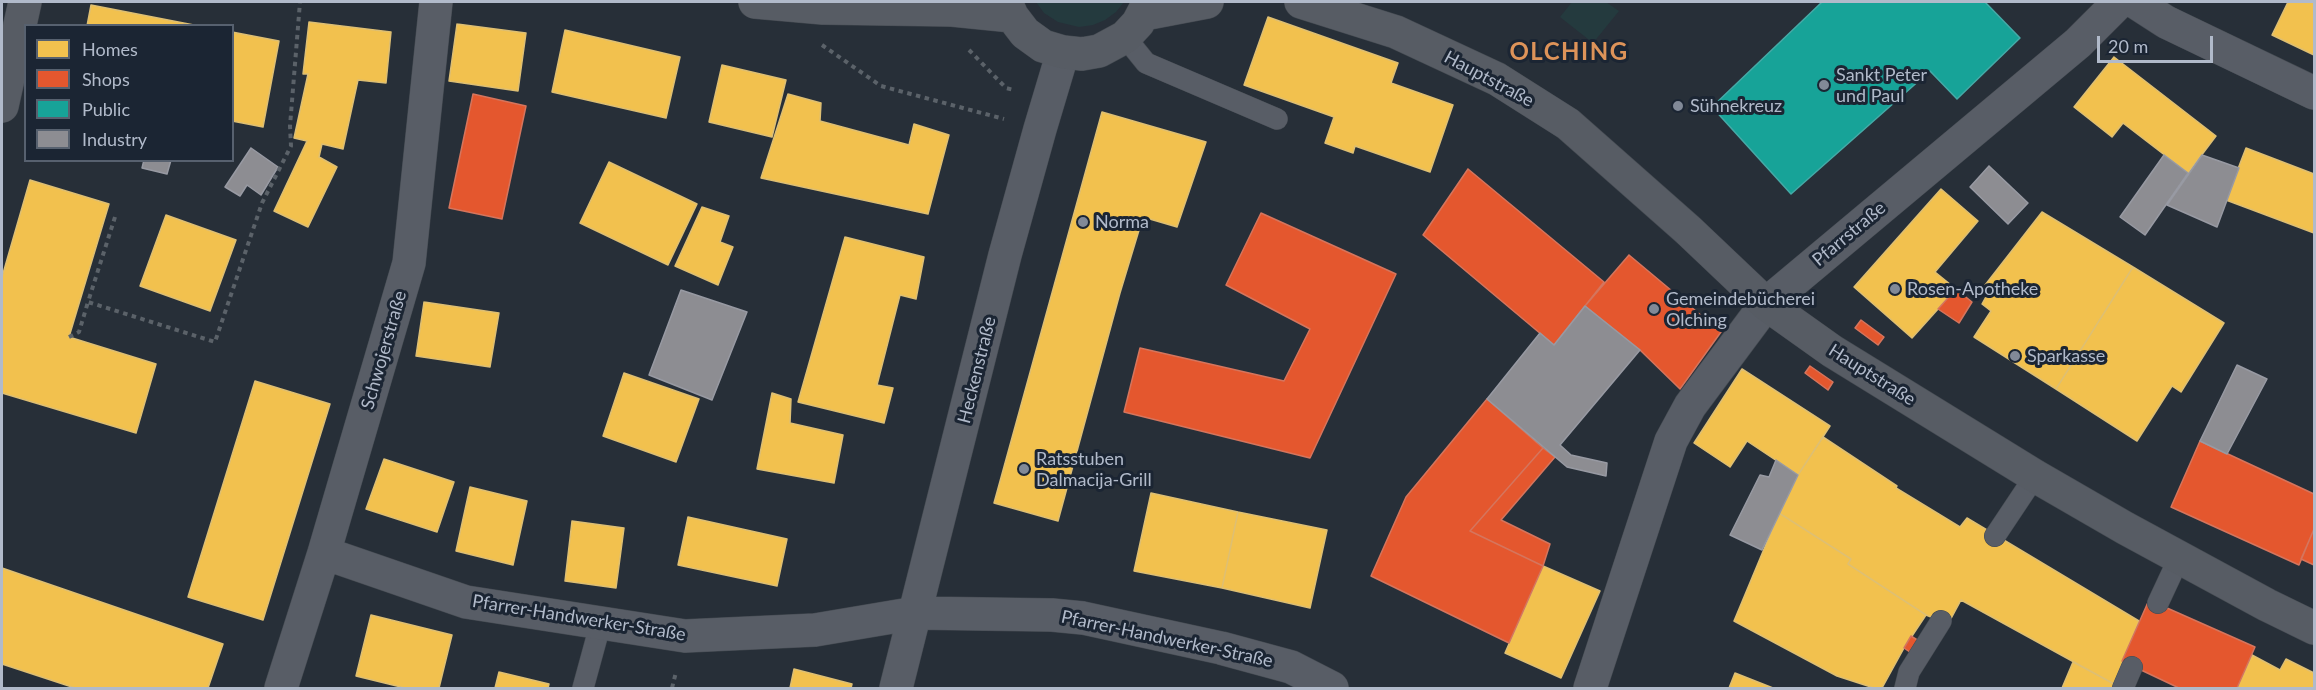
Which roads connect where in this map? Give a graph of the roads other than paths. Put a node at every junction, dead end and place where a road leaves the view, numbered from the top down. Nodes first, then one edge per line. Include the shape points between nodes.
1 (25, 2) edge
2 (436, 2) edge
3 (755, 2) edge
4 (1207, 2) edge
5 (1301, 2) edge
6 (2119, 2) edge
7 (2135, 2) edge
8 (869, 5) edge
9 (1009, 9) edge
10 (1139, 18) edge
11 (1063, 52) junction
12 (2314, 93) edge
13 (2, 106) edge
14 (1277, 119) dead end
15 (1766, 304) junction
16 (2035, 476) junction
17 (1995, 536) dead end
18 (324, 553) junction
19 (2179, 558) junction
20 (2158, 603) dead end
21 (916, 613) junction
22 (1941, 621) dead end
23 (601, 622) junction
24 (2314, 628) edge
25 (2133, 667) dead end
26 (281, 688) edge
27 (583, 688) edge
28 (896, 688) edge
29 (1332, 688) edge
30 (1590, 688) edge
31 (1905, 688) edge
32 (2123, 688) edge

1 - 13 street
2 - 18 street, Schwojerstraße via 410,263
3 - 8 street via 823,8
4 - 10 street
5 - 15 street, Hauptstraße via 1396,32 1473,66 1568,124
6 - 15 street, Pfarrstraße via 2078,43
7 - 12 street via 2166,22
8 - 9 street
9 - 11 street via 1025,33 1042,46
10 - 11 street via 1100,51
10 - 14 lane via 1146,63
11 - 21 street, Heckenstraße via 1005,255
15 - 16 street, Hauptstraße via 1832,351
15 - 30 street, Pfarrstraße via 1690,406 1671,441
16 - 17 lane
16 - 19 street, Hauptstraße
18 - 23 street, Pfarrer-Handwerker-Straße via 466,602
18 - 26 street, Schwojerstraße
19 - 20 lane
19 - 24 street, Hauptstraße
21 - 23 street, Pfarrer-Handwerker-Straße via 815,630 686,636
21 - 28 street, Heckenstraße
21 - 29 street, Pfarrer-Handwerker-Straße via 1083,618 1291,667
22 - 31 lane via 1909,672
23 - 27 lane
25 - 32 lane

